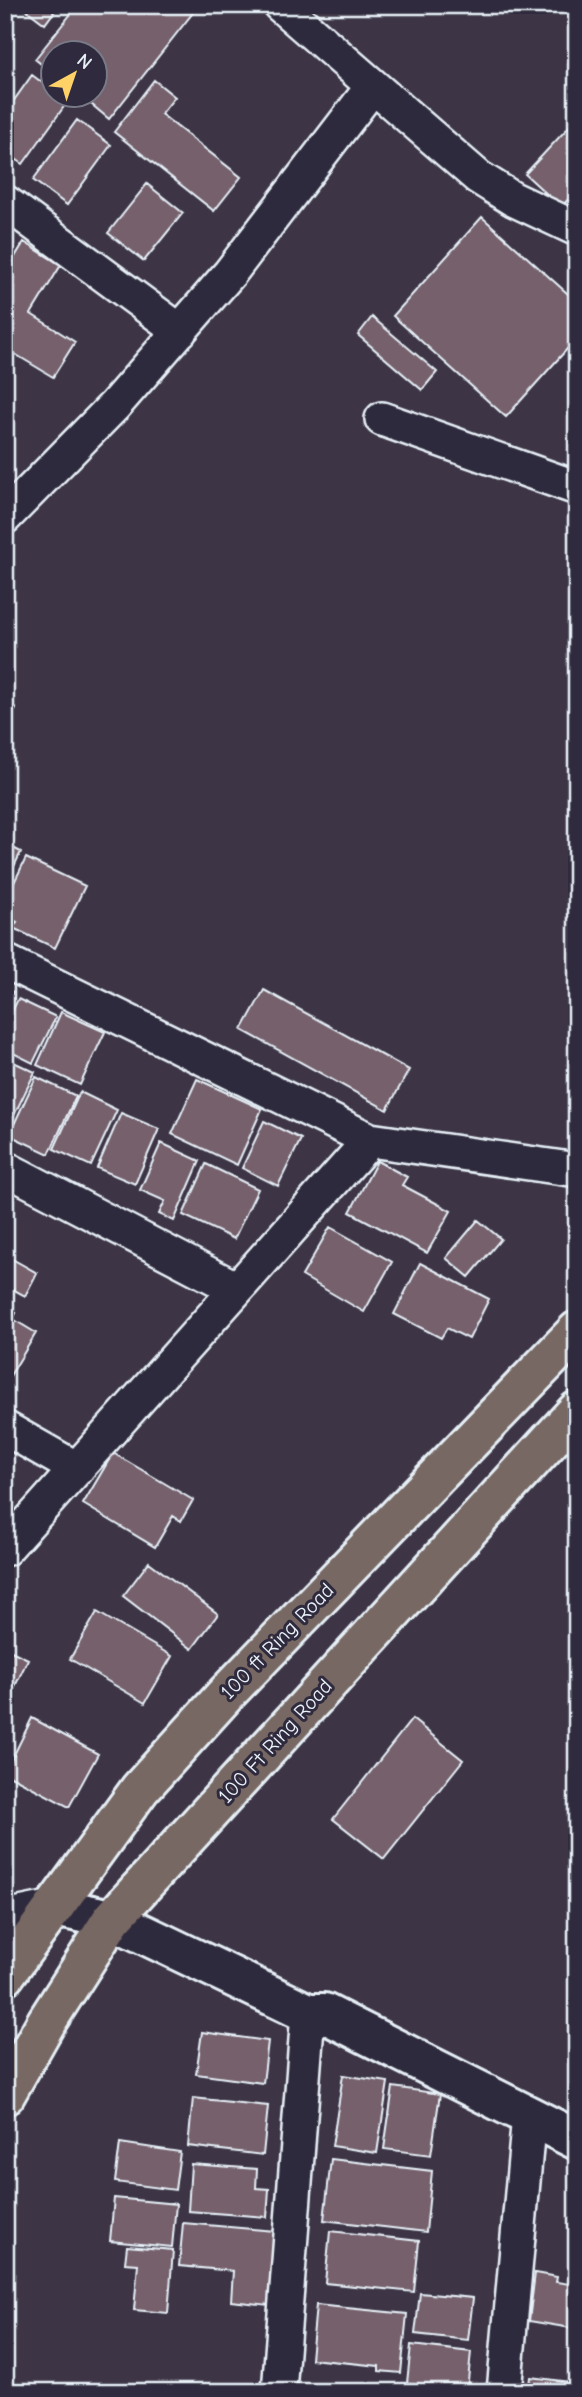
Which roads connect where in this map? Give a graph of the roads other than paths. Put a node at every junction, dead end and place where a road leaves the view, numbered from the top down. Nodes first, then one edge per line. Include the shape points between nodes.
1 (280, 5) edge
2 (373, 86) junction
3 (5, 202) edge
4 (577, 229) edge
5 (180, 331) junction
6 (382, 419) dead end
7 (577, 488) edge
8 (5, 517) edge
9 (5, 961) edge
10 (370, 1140) junction
11 (5, 1168) edge
12 (577, 1170) edge
13 (237, 1289) junction
14 (577, 1331) edge
15 (577, 1412) edge
16 (5, 1428) edge
17 (77, 1469) junction
18 (5, 1549) edge
19 (54, 1907) junction
20 (5, 1917) edge
21 (112, 1919) junction
22 (5, 1975) edge
23 (308, 2013) junction
24 (5, 2095) edge
25 (529, 2115) junction
26 (577, 2140) edge
27 (279, 2392) edge
28 (504, 2392) edge

1 - 2 street
2 - 4 street via 478,177
2 - 5 street
3 - 5 street
5 - 8 street
6 - 7 street
9 - 10 street
10 - 12 street
10 - 13 street
11 - 13 street
13 - 17 street
14 - 19 main road, 100 ft Ring Road via 217,1703 140,1789
15 - 21 main road, 100 Ft Ring Road
16 - 17 street
17 - 18 street
19 - 20 street
19 - 21 main road
19 - 22 main road, 100 ft Ring Road
21 - 23 main road
21 - 24 main road, 100 Ft Ring Road
23 - 25 main road via 324,2013
23 - 27 street
25 - 26 main road
25 - 28 street

